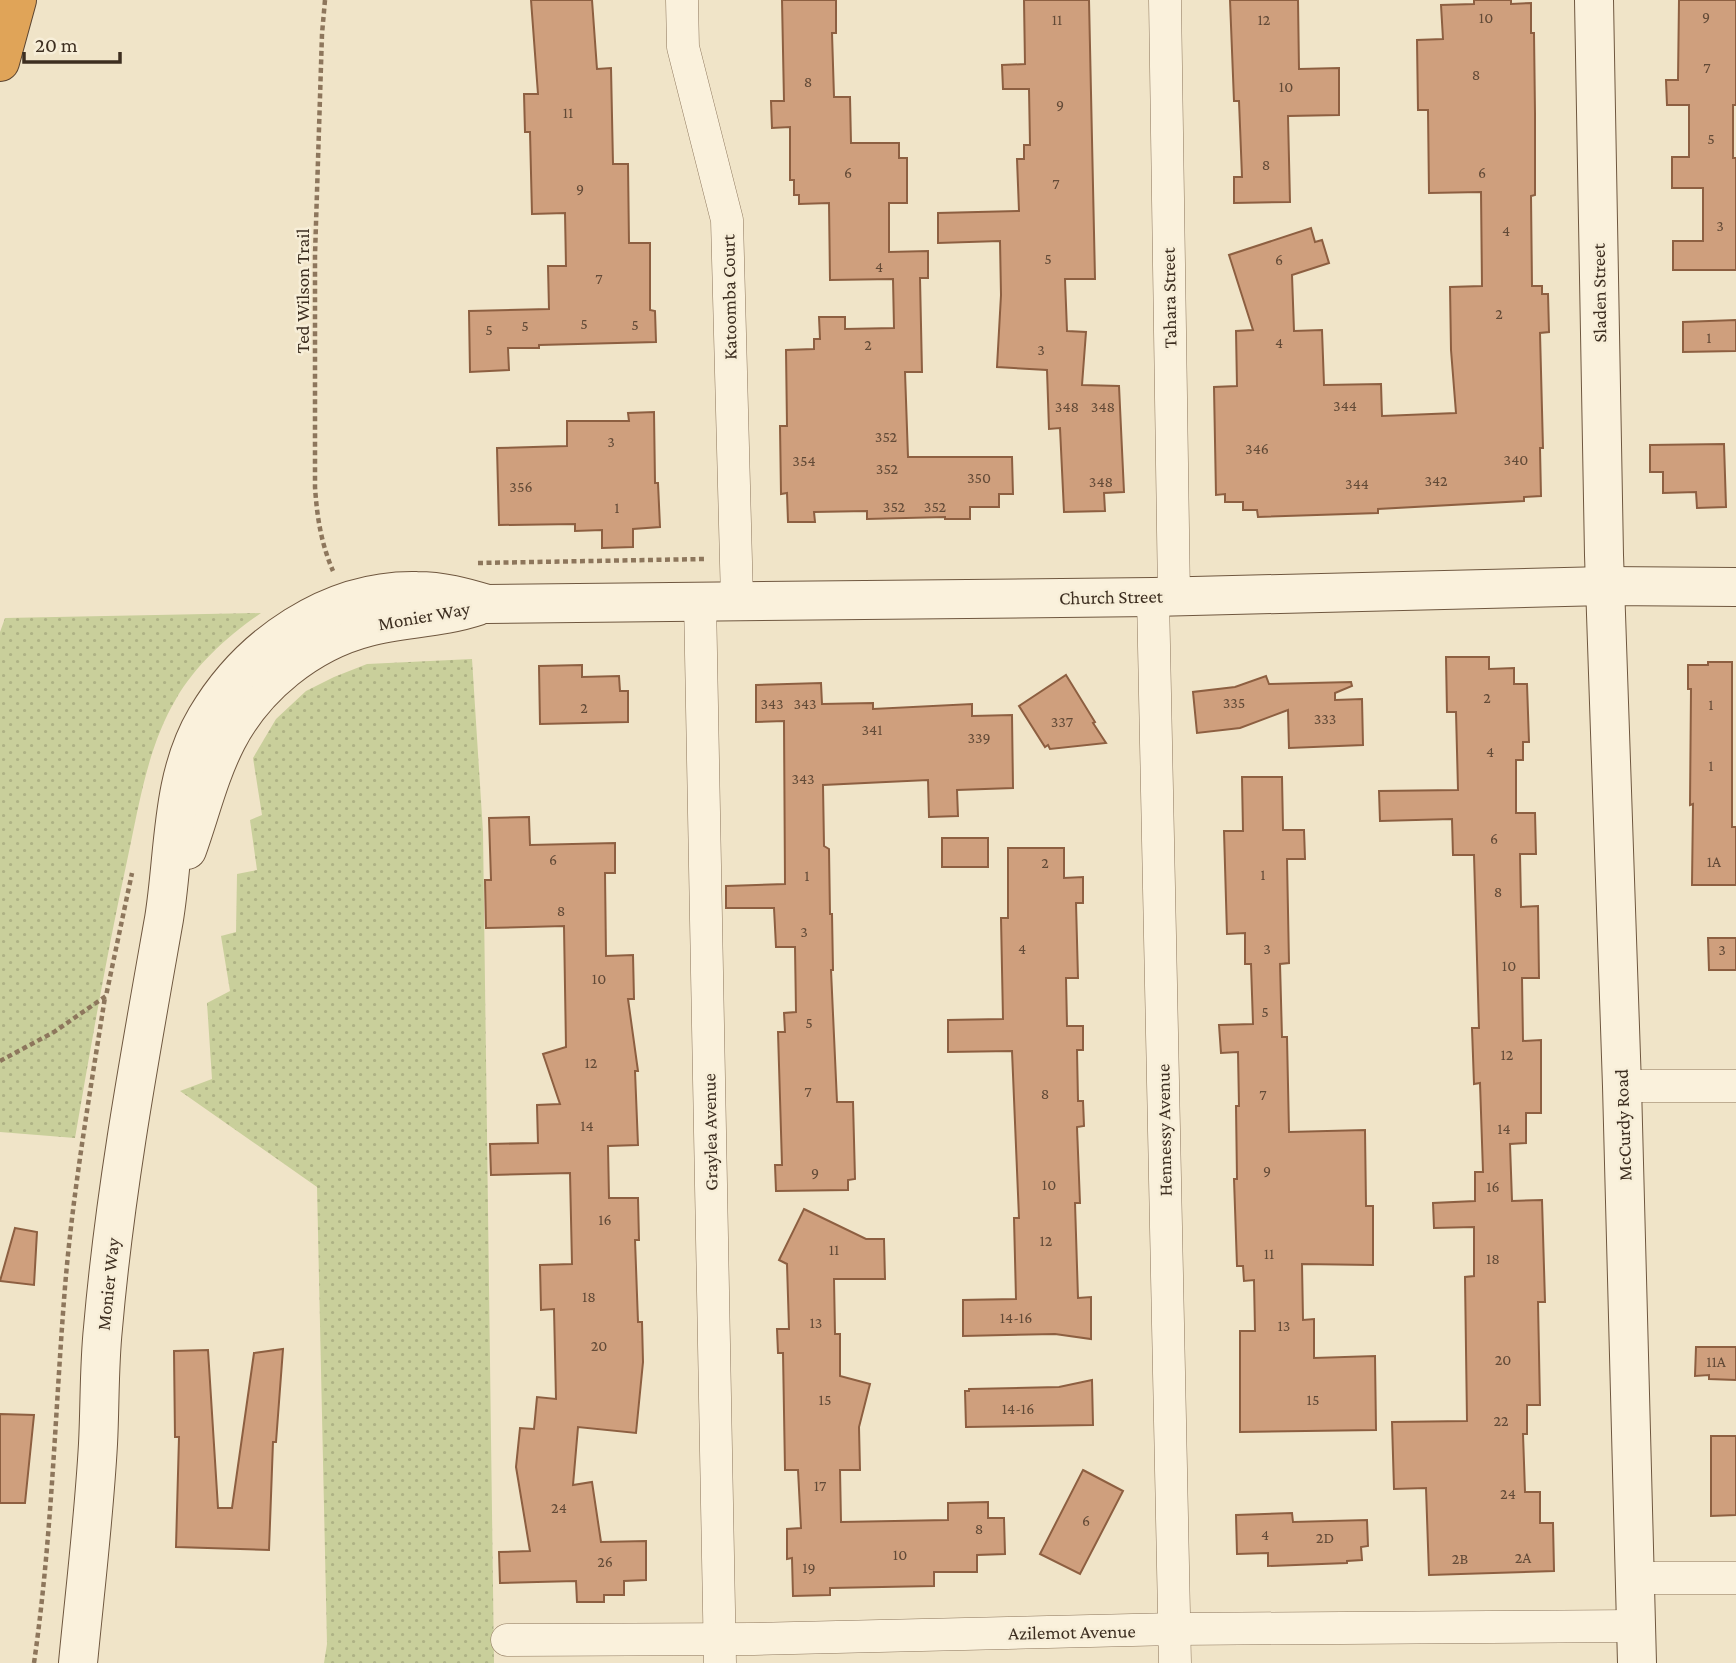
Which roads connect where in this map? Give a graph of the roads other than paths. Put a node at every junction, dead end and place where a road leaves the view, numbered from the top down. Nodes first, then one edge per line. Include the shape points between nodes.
1 (17, 0) edge
2 (682, 0) edge
3 (1165, 0) edge
4 (1594, 0) edge
5 (0, 62) edge
6 (1605, 586) junction
7 (1736, 587) edge
8 (1163, 596) junction
9 (700, 600) junction
10 (737, 600) junction
11 (487, 604) joint
12 (1622, 1086) junction
13 (1736, 1086) edge
14 (1635, 1578) junction
15 (1736, 1578) edge
16 (1175, 1629) junction
17 (507, 1640) dead end
18 (1637, 1645) edge
19 (720, 1651) edge
20 (78, 1663) edge
21 (1175, 1663) edge

1 - 5 highway
2 - 10 street, Katoomba Court via 683,47 727,220
3 - 8 street, Tahara Street
4 - 6 street, Sladen Street
6 - 7 street, Church Street
6 - 8 street, Church Street
6 - 12 street, McCurdy Road
8 - 10 street, Church Street
8 - 16 street, Hennessy Avenue
9 - 10 street, Church Street
9 - 11 street, Church Street
9 - 19 street, Graylea Avenue
11 - 20 street, Monier Way via 351,632 306,654 251,703 227,740 165,908 119,1183 102,1331 98,1446
12 - 13 street
12 - 14 street, McCurdy Road
14 - 15 street
14 - 18 street, McCurdy Road
16 - 18 street, Azilemot Avenue
16 - 19 street, Azilemot Avenue
16 - 21 street, Hennessy Avenue
17 - 19 street, Azilemot Avenue

